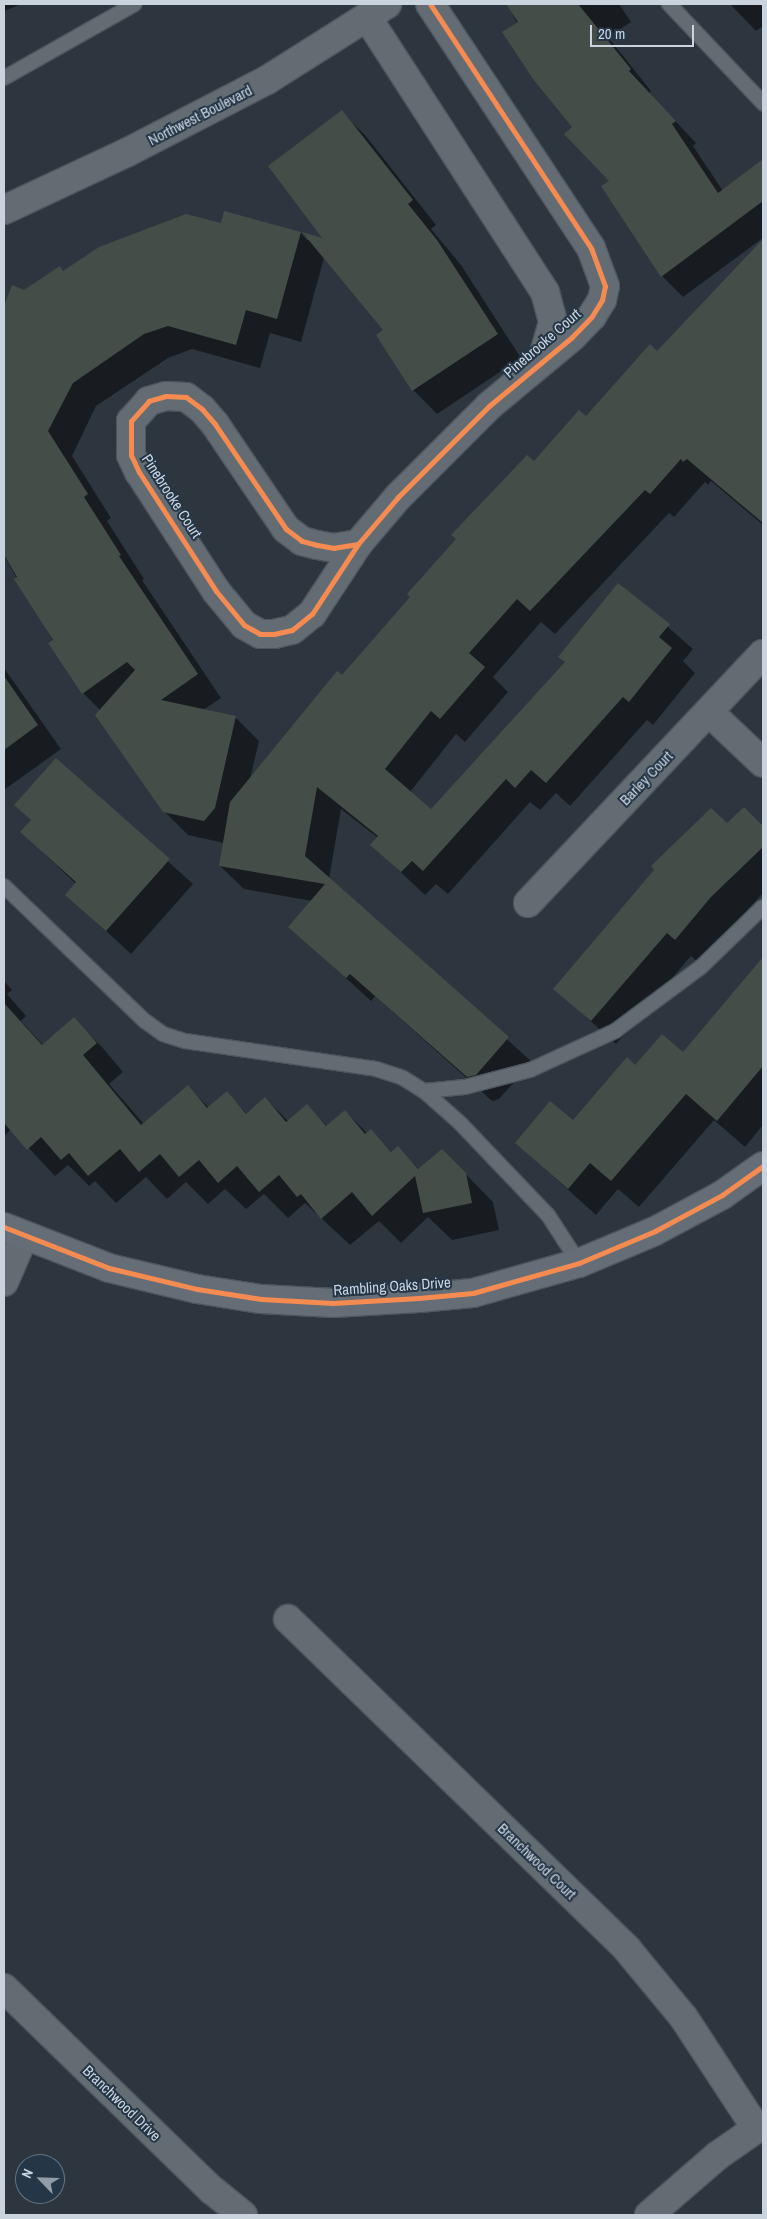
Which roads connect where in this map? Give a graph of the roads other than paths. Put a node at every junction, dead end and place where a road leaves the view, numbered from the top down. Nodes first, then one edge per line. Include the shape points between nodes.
1 (135, 4) edge
2 (430, 4) edge
3 (669, 4) edge
4 (377, 10) edge
5 (4, 78) edge
6 (763, 103) edge
7 (4, 210) edge
8 (542, 361) junction
9 (358, 544) junction
10 (763, 654) edge
11 (709, 712) junction
12 (763, 763) edge
13 (4, 886) edge
14 (528, 902) dead end
15 (763, 907) edge
16 (424, 1091) junction
17 (763, 1166) edge
18 (14, 1231) edge
19 (579, 1263) junction
20 (4, 1282) edge
21 (288, 1618) dead end
22 (4, 1988) edge
23 (760, 2126) edge
24 (243, 2215) edge
25 (649, 2215) edge

1 - 5 lane
2 - 8 street, Pinebrooke Court via 591,248 601,270 605,286 602,300 592,316
3 - 6 lane
4 - 7 street, Northwest Boulevard via 267,80 128,152
4 - 8 street, Pinebrooke Court via 545,292 553,322
8 - 9 street, Pinebrooke Court via 489,406
9 - 9 street, Pinebrooke Court via 334,548 317,545 302,541 286,529 215,424 186,397 166,396 149,401 131,422 131,455 139,472 220,597 244,625 260,634 292,630 312,614
10 - 11 street, Barley Court
11 - 12 street
11 - 14 street, Barley Court
13 - 16 lane via 145,1021 163,1034 185,1041 376,1069 403,1078
15 - 16 lane via 702,967 615,1032 530,1070 466,1087
16 - 19 lane via 460,1123 548,1215
17 - 19 street, Rambling Oaks Drive via 722,1195 680,1218
18 - 19 street, Rambling Oaks Drive via 144,1278 261,1299 333,1304 473,1294
18 - 20 street
21 - 23 street, Branchwood Court via 627,1949 684,2018
22 - 24 street, Branchwood Drive via 205,2183
23 - 25 street

